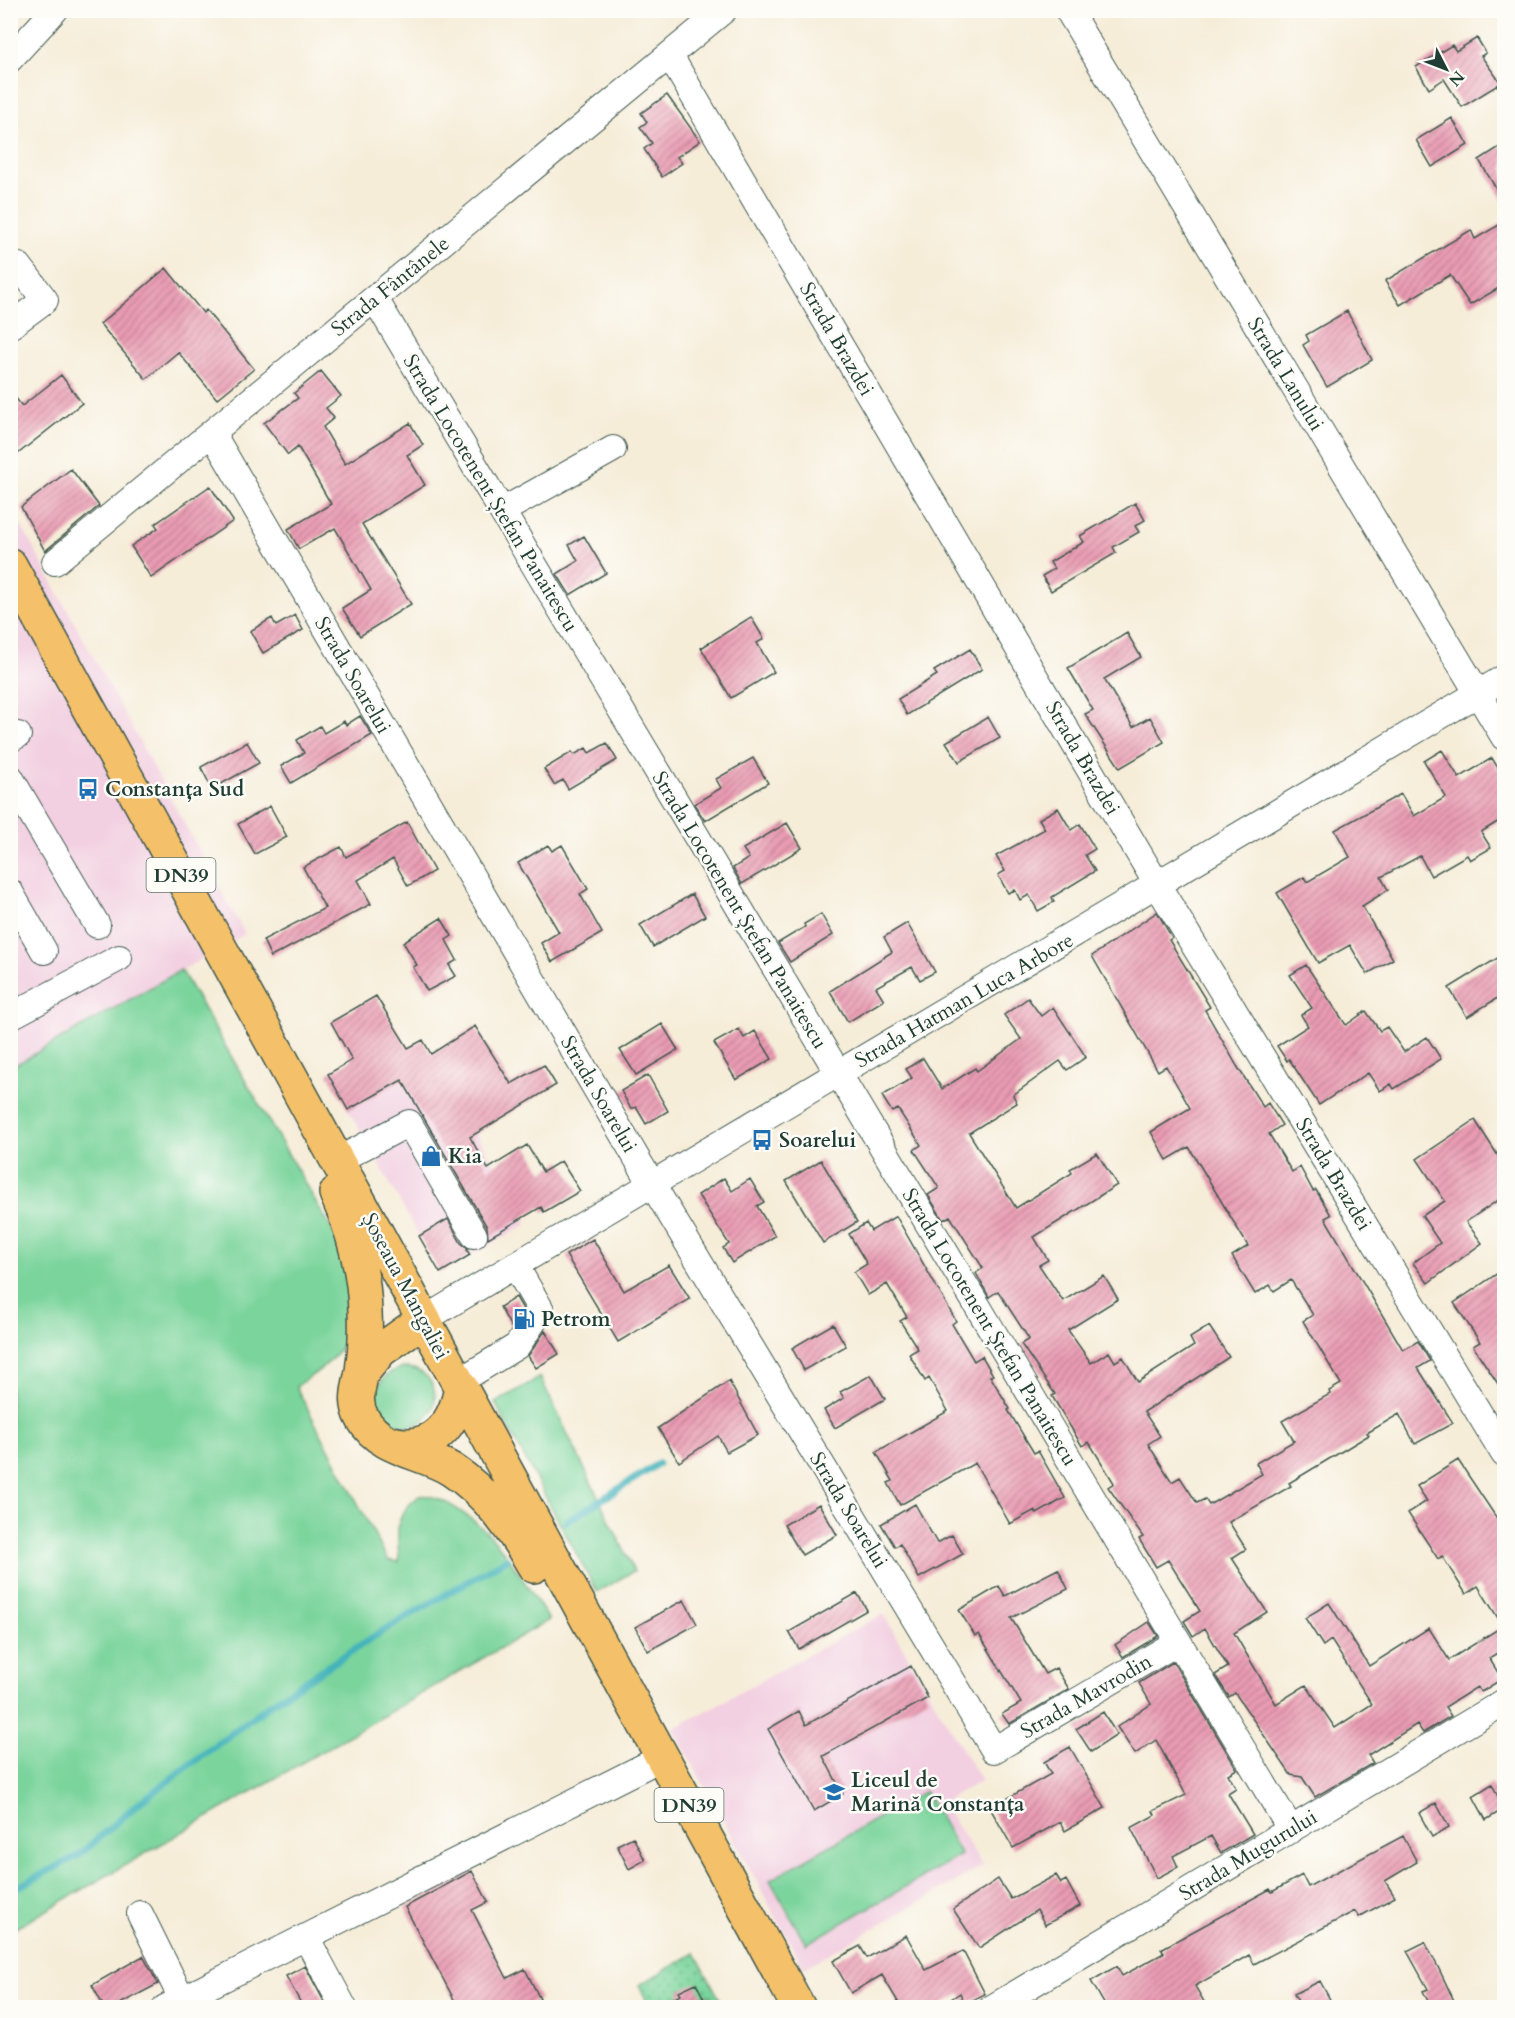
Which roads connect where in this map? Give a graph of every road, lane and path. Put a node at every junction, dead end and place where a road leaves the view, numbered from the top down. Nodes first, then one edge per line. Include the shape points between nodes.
1 (55, 10) edge
2 (724, 10) edge
3 (1068, 10) edge
4 (670, 56) junction
5 (10, 59) edge
6 (10, 272) edge
7 (375, 299) junction
8 (10, 326) edge
9 (212, 433) junction
10 (613, 449) dead end
11 (502, 511) junction
12 (55, 562) dead end
13 (10, 565) edge
14 (10, 607) edge
15 (1504, 678) edge
16 (1478, 694) junction
17 (1504, 737) edge
18 (10, 777) edge
19 (1158, 886) junction
20 (10, 892) edge
21 (97, 925) dead end
22 (44, 951) dead end
23 (119, 958) dead end
24 (10, 1011) edge
25 (838, 1074) junction
26 (338, 1160) junction
27 (652, 1183) junction
28 (474, 1235) dead end
29 (515, 1265) junction
30 (423, 1320) junction
31 (362, 1373) junction
32 (459, 1385) junction
33 (385, 1441) junction
34 (1504, 1454) edge
35 (1178, 1642) junction
36 (1504, 1702) edge
37 (994, 1750) joint
38 (645, 1766) junction
39 (1291, 1830) junction
40 (140, 1914) dead end
41 (306, 1937) junction
42 (174, 2003) edge
43 (344, 2007) edge
44 (775, 2007) edge
45 (799, 2007) edge
46 (992, 2007) edge

1 - 5 street
2 - 4 street, Strada Fântânele
3 - 16 street, Strada Lanului
4 - 7 street, Strada Fântânele
4 - 19 street, Strada Brazdei
6 - 8 street via 19,266 45,300
7 - 9 street, Strada Fântânele
7 - 11 street, Strada Locotenent Ștefan Panaitescu
9 - 12 street, Strada Fântânele
9 - 27 street, Strada Soarelui
10 - 11 street
11 - 25 street, Strada Locotenent Ștefan Panaitescu
13 - 26 main road, Șoseaua Mangaliei / DN39
14 - 31 main road, Șoseaua Mangaliei / DN39 via 340,1202 356,1250 364,1292
15 - 16 street, Strada Hatman Luca Arbore
16 - 17 street, Strada Lanului
16 - 19 street, Strada Hatman Luca Arbore
18 - 21 street
19 - 25 street, Strada Hatman Luca Arbore
19 - 34 street, Strada Brazdei
20 - 22 street
23 - 24 street via 13,1015
25 - 27 street, Strada Hatman Luca Arbore
25 - 35 street, Strada Locotenent Ștefan Panaitescu
26 - 28 street via 409,1123
26 - 30 main road, Șoseaua Mangaliei / DN39
27 - 29 street, Strada Hatman Luca Arbore
27 - 37 street, Strada Soarelui
29 - 30 street, Strada Hatman Luca Arbore
29 - 32 street via 541,1310 517,1346
30 - 31 main road, DN39 via 381,1350
30 - 32 main road, Șoseaua Mangaliei / DN39
31 - 33 main road, Șoseaua Mangaliei / DN39 via 357,1404 372,1432
32 - 33 main road via 454,1416 434,1438 404,1446
32 - 45 main road, Șoseaua Mangaliei / DN39
33 - 38 main road, Șoseaua Mangaliei / DN39 via 452,1470 505,1521 568,1622
35 - 37 street, Strada Mavrodin
35 - 39 street, Strada Locotenent Ștefan Panaitescu
36 - 39 street, Strada Mugurului
38 - 41 street
38 - 44 main road, Șoseaua Mangaliei / DN39
39 - 46 street, Strada Mugurului
40 - 42 street
41 - 42 street
41 - 43 street

